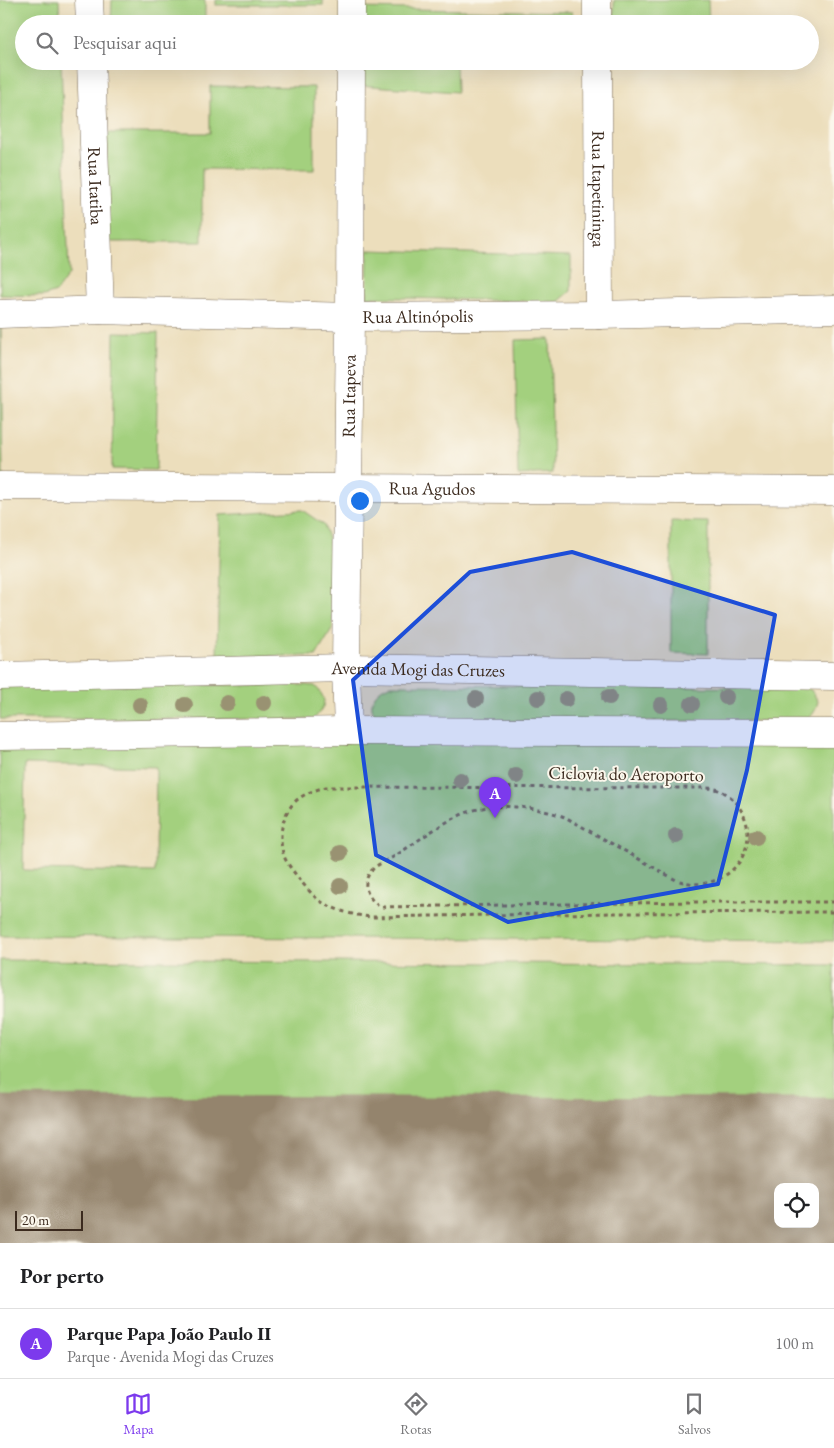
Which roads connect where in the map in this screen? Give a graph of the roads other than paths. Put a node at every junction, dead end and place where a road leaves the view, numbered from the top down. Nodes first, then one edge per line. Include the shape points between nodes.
1 (89, 0) edge
2 (351, 0) edge
3 (597, 0) edge
4 (90, 15) edge
5 (351, 15) edge
6 (597, 15) edge
7 (91, 70) edge
8 (351, 70) edge
9 (598, 70) edge
10 (834, 309) edge
11 (100, 310) junction
12 (0, 314) edge
13 (599, 316) junction
14 (350, 317) junction
15 (0, 486) edge
16 (349, 488) junction
17 (834, 491) edge
18 (346, 668) junction
19 (0, 676) edge
20 (834, 676) edge
21 (348, 731) junction
22 (834, 733) edge
23 (0, 736) edge

1 - 4 street
2 - 5 street
3 - 6 street
7 - 11 street, Rua Itatiba
8 - 14 street, Rua Itapeva
9 - 13 street, Rua Itapetininga
10 - 13 street, Rua Altinópolis
11 - 12 street, Rua Altinópolis
11 - 14 street, Rua Altinópolis
13 - 14 street, Rua Altinópolis
14 - 16 street, Rua Itapeva
15 - 16 street, Rua Agudos
16 - 17 street, Rua Agudos
16 - 18 street, Rua Itapeva
18 - 19 street, Avenida Mogi das Cruzes
18 - 20 street, Avenida Mogi das Cruzes
18 - 21 street, Rua Itapeva
21 - 22 street
21 - 23 street

